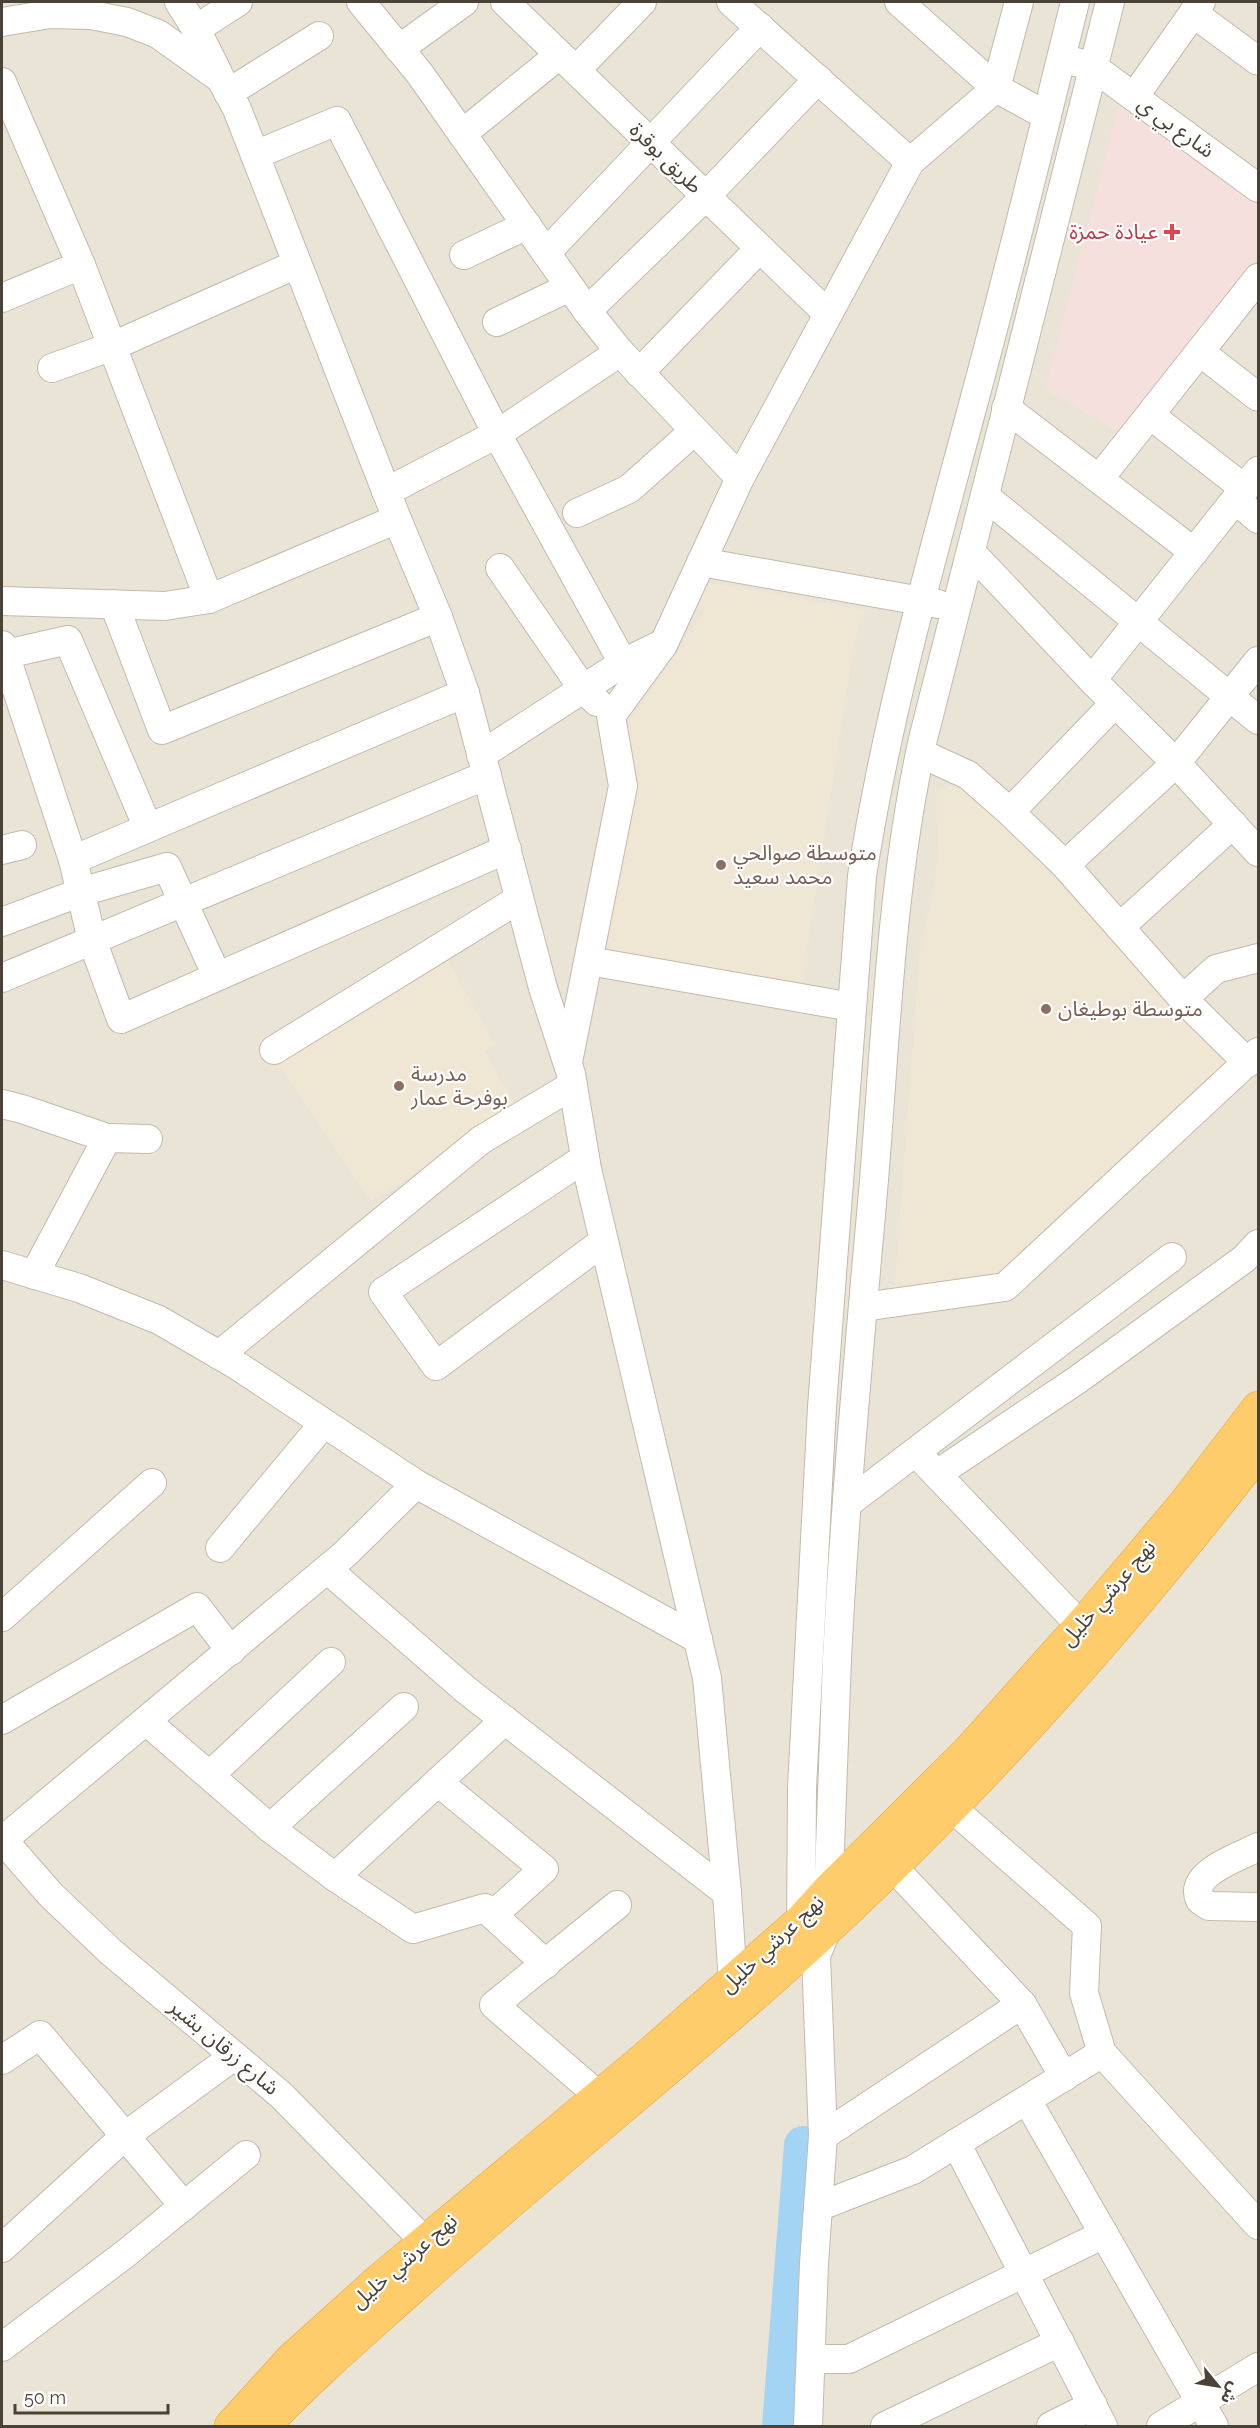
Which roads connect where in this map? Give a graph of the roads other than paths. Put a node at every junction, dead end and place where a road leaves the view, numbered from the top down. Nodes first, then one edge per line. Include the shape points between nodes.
1 (129, 2) edge
2 (179, 2) edge
3 (238, 2) edge
4 (361, 2) edge
5 (464, 2) edge
6 (505, 2) edge
7 (642, 2) edge
8 (731, 2) edge
9 (899, 2) edge
10 (1019, 2) edge
11 (1075, 2) edge
12 (1110, 2) edge
13 (1197, 8) edge
14 (91, 15) junction
15 (2, 22) edge
16 (760, 27) junction
17 (196, 29) junction
18 (319, 36) dead end
19 (399, 49) junction
20 (1061, 58) junction
21 (1258, 61) edge
22 (567, 62) junction
23 (1093, 67) junction
24 (818, 79) junction
25 (2, 82) edge
26 (225, 86) junction
27 (996, 88) junction
28 (1134, 97) junction
29 (1047, 116) junction
30 (462, 134) junction
31 (651, 143) junction
32 (255, 155) junction
33 (910, 162) junction
34 (1258, 188) edge
35 (706, 196) junction
36 (527, 225) junction
37 (760, 248) junction
38 (546, 253) junction
39 (464, 255) dead end
40 (297, 264) junction
41 (81, 265) junction
42 (1257, 285) edge
43 (570, 287) junction
44 (2, 298) edge
45 (587, 311) junction
46 (828, 314) junction
47 (497, 322) dead end
48 (113, 346) junction
49 (620, 352) junction
50 (1200, 352) junction
51 (52, 368) dead end
52 (639, 373) junction
53 (1258, 397) edge
54 (1006, 408) junction
55 (1150, 416) junction
56 (694, 431) junction
57 (497, 434) junction
58 (740, 478) junction
59 (1099, 479) junction
60 (1246, 487) edge
61 (386, 492) junction
62 (986, 496) junction
63 (577, 513) dead end
64 (397, 519) junction
65 (1258, 519) edge
66 (971, 552) junction
67 (1194, 552) junction
68 (701, 562) junction
69 (500, 568) dead end
70 (209, 599) junction
71 (921, 600) junction
72 (2, 601) edge
73 (114, 604) junction
74 (957, 609) junction
75 (438, 617) junction
76 (1139, 622) junction
77 (664, 644) junction
78 (2, 652) edge
79 (1258, 661) edge
80 (623, 663) junction
81 (1092, 680) junction
82 (584, 689) junction
83 (465, 693) junction
84 (1230, 696) junction
85 (1115, 703) junction
86 (611, 716) junction
87 (1258, 720) edge
88 (921, 753) junction
89 (1176, 763) junction
90 (484, 765) junction
91 (1010, 812) junction
92 (1233, 824) junction
93 (148, 828) junction
94 (507, 849) junction
95 (1258, 852) edge
96 (73, 860) junction
97 (1065, 865) junction
98 (81, 892) junction
99 (519, 899) junction
100 (182, 903) junction
101 (2, 922) edge
102 (1120, 927) junction
103 (92, 940) junction
104 (1258, 958) edge
105 (589, 961) junction
106 (217, 976) junction
107 (2, 978) edge
108 (1183, 999) junction
109 (852, 1007) junction
110 (274, 1050) dead end
111 (1253, 1057) edge
112 (571, 1074) junction
113 (2, 1104) edge
114 (107, 1138) junction
115 (148, 1139) dead end
116 (585, 1158) junction
117 (604, 1241) junction
118 (1258, 1244) edge
119 (1172, 1257) dead end
120 (2, 1265) edge
121 (33, 1275) junction
122 (863, 1307) junction
123 (219, 1355) junction
124 (1258, 1408) edge
125 (324, 1423) junction
126 (915, 1452) junction
127 (1258, 1452) edge
128 (937, 1474) junction
129 (152, 1483) dead end
130 (416, 1484) junction
131 (848, 1503) junction
132 (220, 1548) dead end
133 (327, 1569) junction
134 (2, 1617) edge
135 (1081, 1626) junction
136 (698, 1639) junction
137 (231, 1651) junction
138 (331, 1662) dead end
139 (404, 1707) dead end
140 (2, 1720) edge
141 (505, 1720) junction
142 (146, 1721) junction
143 (210, 1776) junction
144 (438, 1782) junction
145 (952, 1808) junction
146 (270, 1828) junction
147 (2, 1840) edge
148 (1258, 1846) edge
149 (893, 1867) junction
150 (335, 1877) junction
151 (828, 1891) junction
152 (727, 1893) junction
153 (617, 1905) dead end
154 (1258, 1907) edge
155 (493, 1916) junction
156 (812, 1940) junction
157 (546, 1964) junction
158 (732, 1982) junction
159 (1022, 2004) junction
160 (1102, 2053) junction
161 (234, 2056) junction
162 (2, 2060) edge
163 (1064, 2077) junction
164 (599, 2096) junction
165 (1027, 2100) junction
166 (125, 2136) junction
167 (823, 2136) junction
168 (956, 2144) junction
169 (246, 2155) dead end
170 (184, 2206) junction
171 (818, 2207) junction
172 (1258, 2225) edge
173 (1104, 2234) junction
174 (2, 2248) edge
175 (434, 2250) junction
176 (1024, 2273) junction
177 (1060, 2342) junction
178 (2, 2347) edge
179 (811, 2359) junction
180 (1258, 2367) edge
181 (1207, 2414) edge
182 (1098, 2416) edge
183 (231, 2427) edge
184 (264, 2427) edge
185 (808, 2427) edge
186 (885, 2427) edge
187 (1051, 2427) edge
188 (1161, 2427) edge

1 - 14 street
2 - 17 street
3 - 17 street
4 - 19 street
5 - 19 street
6 - 22 street, طريق بوقرة
7 - 22 street
8 - 16 street
9 - 27 street
10 - 27 street
11 - 20 street
12 - 23 street
13 - 21 street
13 - 28 street
14 - 15 street via 50,14
14 - 26 street via 127,22 158,34
16 - 24 street
16 - 31 street
17 - 26 street
18 - 26 street
19 - 30 street
20 - 23 street
20 - 29 street
22 - 30 street
22 - 31 street, طريق بوقرة
23 - 28 street, شارع بي ي
23 - 54 street
24 - 33 street
24 - 35 street
25 - 41 street
26 - 32 street
27 - 29 street
27 - 33 street
28 - 34 street, شارع بي ي
29 - 71 street
30 - 36 street
31 - 35 street, طريق بوقرة
31 - 38 street
32 - 40 street
32 - 57 street via 337,121
33 - 46 street
35 - 37 street, طريق بوقرة
35 - 45 street
36 - 38 street
36 - 39 street
37 - 46 street, طريق بوقرة
37 - 52 street
38 - 43 street
40 - 48 street
40 - 61 street
41 - 44 street
41 - 48 street
42 - 50 street
43 - 45 street
43 - 47 street
45 - 49 street
46 - 58 street
48 - 51 street
48 - 70 street
49 - 52 street
49 - 57 street
50 - 53 street
50 - 55 street
52 - 56 street
54 - 59 street
54 - 62 street
55 - 59 street
55 - 60 street
56 - 58 street
56 - 63 street via 629,489
57 - 61 street
57 - 80 street
58 - 68 street
59 - 67 street
60 - 65 street
60 - 67 street
61 - 64 street
62 - 66 street
62 - 76 street
64 - 70 street
64 - 75 street
66 - 74 street
66 - 81 street
67 - 76 street
68 - 71 street
68 - 77 street
69 - 82 street
70 - 73 street via 165,606
71 - 74 street
71 - 109 street via 872,812 862,876
72 - 73 street
73 - 75 street via 162,730
74 - 88 street
75 - 83 street
76 - 81 street
76 - 84 street
77 - 80 street
77 - 86 street
78 - 93 street via 68,640
78 - 96 street
79 - 84 street
80 - 82 street
81 - 85 street
82 - 86 street
82 - 90 street
83 - 90 street
83 - 93 street
84 - 87 street
84 - 89 street
85 - 89 street
85 - 91 street
86 - 105 street via 623,786
88 - 91 street via 968,775
88 - 122 street via 909,807 896,920
89 - 92 street
89 - 97 street
90 - 94 street
90 - 100 street
91 - 97 street
92 - 95 street
92 - 102 street
93 - 96 street
94 - 99 street
94 - 106 street
96 - 98 street
97 - 102 street
98 - 100 street via 167,867
98 - 101 street
98 - 103 street
99 - 110 street
99 - 112 street
100 - 103 street
100 - 106 street
102 - 108 street
103 - 106 street via 121,1019
103 - 107 street
104 - 108 street via 1216,969
105 - 109 street
105 - 112 street
108 - 111 street
109 - 156 street via 822,1407 802,1788
111 - 122 street via 1005,1287
112 - 116 street
112 - 123 street via 481,1140
113 - 114 street
114 - 115 street
114 - 121 street
116 - 117 street
116 - 117 street via 383,1292 436,1366
117 - 136 street
118 - 128 street via 1244,1259 1077,1380
119 - 126 street
120 - 121 street
121 - 123 street via 79,1288 159,1320
122 - 131 street
123 - 125 street
124 - 135 highway, نهج عرشي خليل via 1183,1506
125 - 130 street
125 - 132 street
126 - 128 street
126 - 131 street
127 - 145 highway, نهج عرشي خليل via 1117,1625
128 - 135 street
129 - 134 street
130 - 133 street
130 - 136 street
131 - 151 street via 837,1657
133 - 137 street
133 - 141 street
135 - 151 highway, نهج عرشي خليل via 968,1752
136 - 152 street via 707,1678
137 - 140 street via 197,1607
137 - 142 street
138 - 143 street
139 - 146 street
141 - 144 street
141 - 152 street
142 - 143 street
142 - 147 street
143 - 146 street
144 - 150 street
144 - 155 street via 544,1869
145 - 149 highway, نهج عرشي خليل
145 - 160 street via 1086,1926 1084,1993
146 - 150 street
147 - 161 street, شارع زرقان بشير via 51,1895 111,1952
148 - 154 street via 1215,1869 1198,1883 1197,1889 1200,1900 1209,1906
149 - 156 highway, نهج عرشي خليل
149 - 159 street
150 - 155 street via 413,1929 485,1908
151 - 156 highway, نهج عرشي خليل
152 - 158 street
153 - 157 street
155 - 157 street
156 - 158 highway, نهج عرشي خليل
156 - 167 street
156 - 175 highway, نهج عرشي خليل via 666,2071
157 - 164 street via 494,2005
158 - 164 highway, نهج عرشي خليل
159 - 163 street
159 - 167 street
160 - 163 street
160 - 172 street
161 - 166 street
161 - 175 street, شارع زرقان بشير via 281,2095
162 - 166 street via 40,2035
163 - 165 street
164 - 175 highway, نهج عرشي خليل
165 - 168 street
165 - 173 street
166 - 170 street
166 - 174 street
167 - 171 street
168 - 171 street via 913,2170
168 - 176 street
169 - 170 street
170 - 178 street
171 - 179 street
173 - 176 street
173 - 181 street
175 - 183 highway, نهج عرشي خليل via 291,2360
175 - 184 highway, نهج عرشي خليل via 358,2336
176 - 177 street
176 - 179 street via 849,2359
177 - 182 street
177 - 186 street
179 - 185 street
180 - 181 street
181 - 188 street
182 - 187 street

